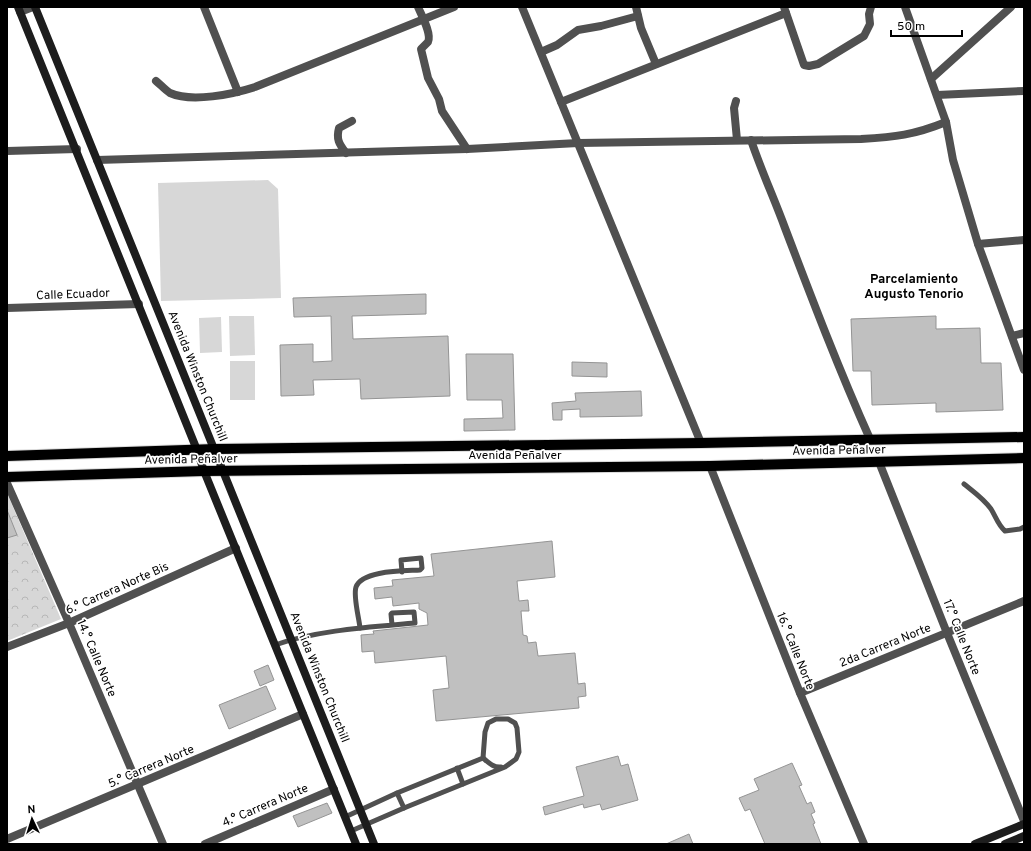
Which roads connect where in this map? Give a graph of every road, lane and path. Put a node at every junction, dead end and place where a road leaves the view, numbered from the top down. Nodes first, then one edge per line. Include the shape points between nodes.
1 (34, 7) edge
2 (204, 7) edge
3 (418, 7) edge
4 (454, 7) edge
5 (522, 7) edge
6 (636, 7) edge
7 (871, 7) edge
8 (905, 7) edge
9 (1011, 7) edge
10 (19, 10) edge
11 (785, 10) edge
12 (638, 16) junction
13 (424, 20) junction
14 (540, 52) junction
15 (656, 64) junction
16 (931, 79) junction
17 (156, 81) dead end
18 (1024, 91) edge
19 (238, 92) junction
20 (937, 95) junction
21 (736, 101) dead end
22 (561, 102) junction
23 (352, 121) dead end
24 (946, 122) junction
25 (737, 140) junction
26 (751, 140) junction
27 (578, 143) junction
28 (77, 149) junction
29 (467, 149) junction
30 (7, 150) edge
31 (346, 153) junction
32 (97, 160) junction
33 (1024, 240) edge
34 (978, 244) junction
35 (139, 304) junction
36 (7, 308) edge
37 (1024, 333) edge
38 (1012, 336) junction
39 (1023, 367) edge
40 (1024, 437) edge
41 (870, 440) junction
42 (701, 443) junction
43 (215, 449) junction
44 (197, 450) junction
45 (7, 456) edge
46 (1024, 458) edge
47 (879, 462) junction
48 (710, 466) junction
49 (204, 471) junction
50 (223, 471) junction
51 (7, 477) edge
52 (7, 482) edge
53 (964, 484) dead end
54 (1024, 527) edge
55 (236, 548) junction
56 (402, 572) junction
57 (1024, 601) edge
58 (69, 623) junction
59 (392, 625) junction
60 (360, 628) junction
61 (947, 633) junction
62 (292, 639) junction
63 (275, 645) junction
64 (7, 647) edge
65 (800, 693) junction
66 (303, 714) junction
67 (483, 758) junction
68 (457, 768) junction
69 (505, 768) junction
70 (139, 784) junction
71 (463, 784) junction
72 (334, 789) junction
73 (397, 793) junction
74 (404, 808) junction
75 (361, 810) junction
76 (345, 817) junction
77 (1024, 823) edge
78 (367, 824) junction
79 (351, 831) junction
80 (1024, 836) edge
81 (7, 839) edge
82 (163, 844) edge
83 (205, 844) edge
84 (356, 844) edge
85 (374, 844) edge
86 (864, 844) edge
87 (975, 844) edge
88 (1005, 844) edge

1 - 10 street
1 - 32 street, Avenida Winston Churchill
2 - 19 street
3 - 13 street
4 - 13 street
5 - 14 street
6 - 12 street
7 - 11 street via 870,24 864,36 818,64 809,66 804,65
8 - 16 street
9 - 16 street
10 - 28 street
11 - 15 street
12 - 14 street via 578,30 557,45
12 - 15 street
13 - 19 street
13 - 29 street via 429,36 421,49 428,78 442,111
14 - 22 street
15 - 22 street
16 - 20 street
17 - 19 street via 169,92 182,96 226,95
18 - 20 street
20 - 24 street
21 - 25 street via 734,108
22 - 27 street
23 - 31 street via 339,128 337,135 339,144
24 - 26 street via 910,135 891,137
24 - 34 street via 953,160
25 - 26 street
25 - 27 street
26 - 41 street
27 - 29 street
27 - 42 street
28 - 30 street
28 - 35 street
29 - 31 street
31 - 32 street
32 - 43 street, Avenida Winston Churchill
33 - 34 street
34 - 38 street
35 - 36 street, Calle Ecuador
35 - 44 street
37 - 38 street
38 - 39 street
40 - 41 main road, Avenida Peñalver
41 - 42 main road, Avenida Peñalver
42 - 43 main road, Avenida Peñalver
43 - 44 main road, Avenida Peñalver
43 - 50 street, Avenida Winston Churchill
44 - 45 main road, Avenida Peñalver
44 - 49 street
46 - 47 main road, Avenida Peñalver
47 - 48 main road, Avenida Peñalver
47 - 61 street, 17.° Calle Norte
48 - 50 main road, Avenida Peñalver
48 - 65 street, 16.° Calle Norte
49 - 50 main road, Avenida Peñalver
49 - 51 main road, Avenida Peñalver
49 - 55 street
50 - 62 street, Avenida Winston Churchill
52 - 58 street, 14.° Calle Norte
53 - 54 lane via 985,501 1005,531
55 - 58 street, 6.° Carrera Norte Bis
55 - 63 street
56 - 56 lane via 420,570 421,558 401,560
56 - 60 lane via 370,575 357,585
57 - 61 street, 2da Carrera Norte
58 - 64 street, 6.° Carrera Norte Bis
58 - 70 street, 14.° Calle Norte
59 - 59 lane via 415,622 414,612 392,613
59 - 60 lane
60 - 62 lane
61 - 65 street, 2da Carrera Norte
61 - 77 street, 17.° Calle Norte
62 - 63 lane
62 - 75 street, Avenida Winston Churchill
63 - 66 street
65 - 86 street, 16.° Calle Norte
66 - 70 street, 5.° Carrera Norte
66 - 72 street
67 - 68 lane
67 - 69 lane via 497,768
67 - 69 lane via 488,723 496,719 508,719 515,723 517,728 519,752 516,759
68 - 71 lane
68 - 73 lane
69 - 71 lane
70 - 81 street, 5.° Carrera Norte
70 - 82 street, 14.° Calle Norte
71 - 74 lane
72 - 76 street
72 - 83 street, 4.° Carrera Norte
73 - 74 lane
73 - 75 lane
74 - 78 lane
75 - 76 lane
75 - 78 street, Avenida Winston Churchill
76 - 79 street
77 - 87 street
78 - 79 lane
78 - 85 street, Avenida Winston Churchill
79 - 84 street
80 - 88 street

